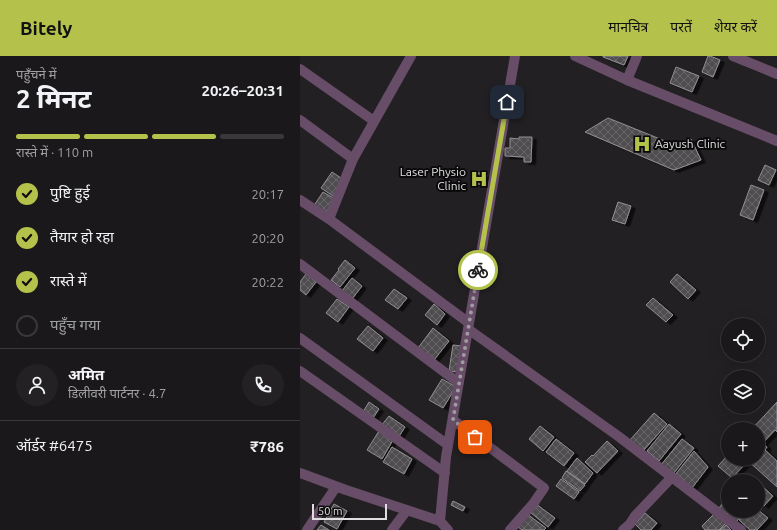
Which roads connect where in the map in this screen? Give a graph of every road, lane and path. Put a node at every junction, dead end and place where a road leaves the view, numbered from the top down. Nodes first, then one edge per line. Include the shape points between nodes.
1 (515, 56) edge
2 (575, 56) edge
3 (638, 56) edge
4 (733, 56) edge
5 (409, 57) edge
6 (300, 69) edge
7 (777, 74) edge
8 (627, 80) junction
9 (300, 120) edge
10 (374, 122) junction
11 (777, 141) edge
12 (354, 159) junction
13 (300, 200) edge
14 (329, 218) junction
15 (300, 264) edge
16 (469, 326) junction
17 (300, 338) edge
18 (300, 371) edge
19 (459, 383) junction
20 (453, 420) junction
21 (448, 445) junction
22 (300, 473) edge
23 (445, 473) junction
24 (672, 477) junction
25 (336, 487) junction
26 (407, 510) junction
27 (444, 527) edge
28 (307, 530) edge
29 (392, 530) edge
30 (510, 530) edge
31 (623, 530) edge
32 (740, 530) edge

1 - 16 street
2 - 8 street
3 - 8 street
4 - 7 street
5 - 10 street
6 - 10 street
8 - 11 street
9 - 12 street
10 - 12 street
12 - 14 street
13 - 14 street
14 - 16 street
15 - 19 street
16 - 19 street
16 - 24 street
17 - 21 street
18 - 23 street
19 - 20 street
20 - 21 street
20 - 30 street via 544,488
21 - 23 street
22 - 25 street
23 - 27 street
24 - 31 street
24 - 32 street
25 - 26 street
25 - 28 street
26 - 27 street
26 - 29 street

